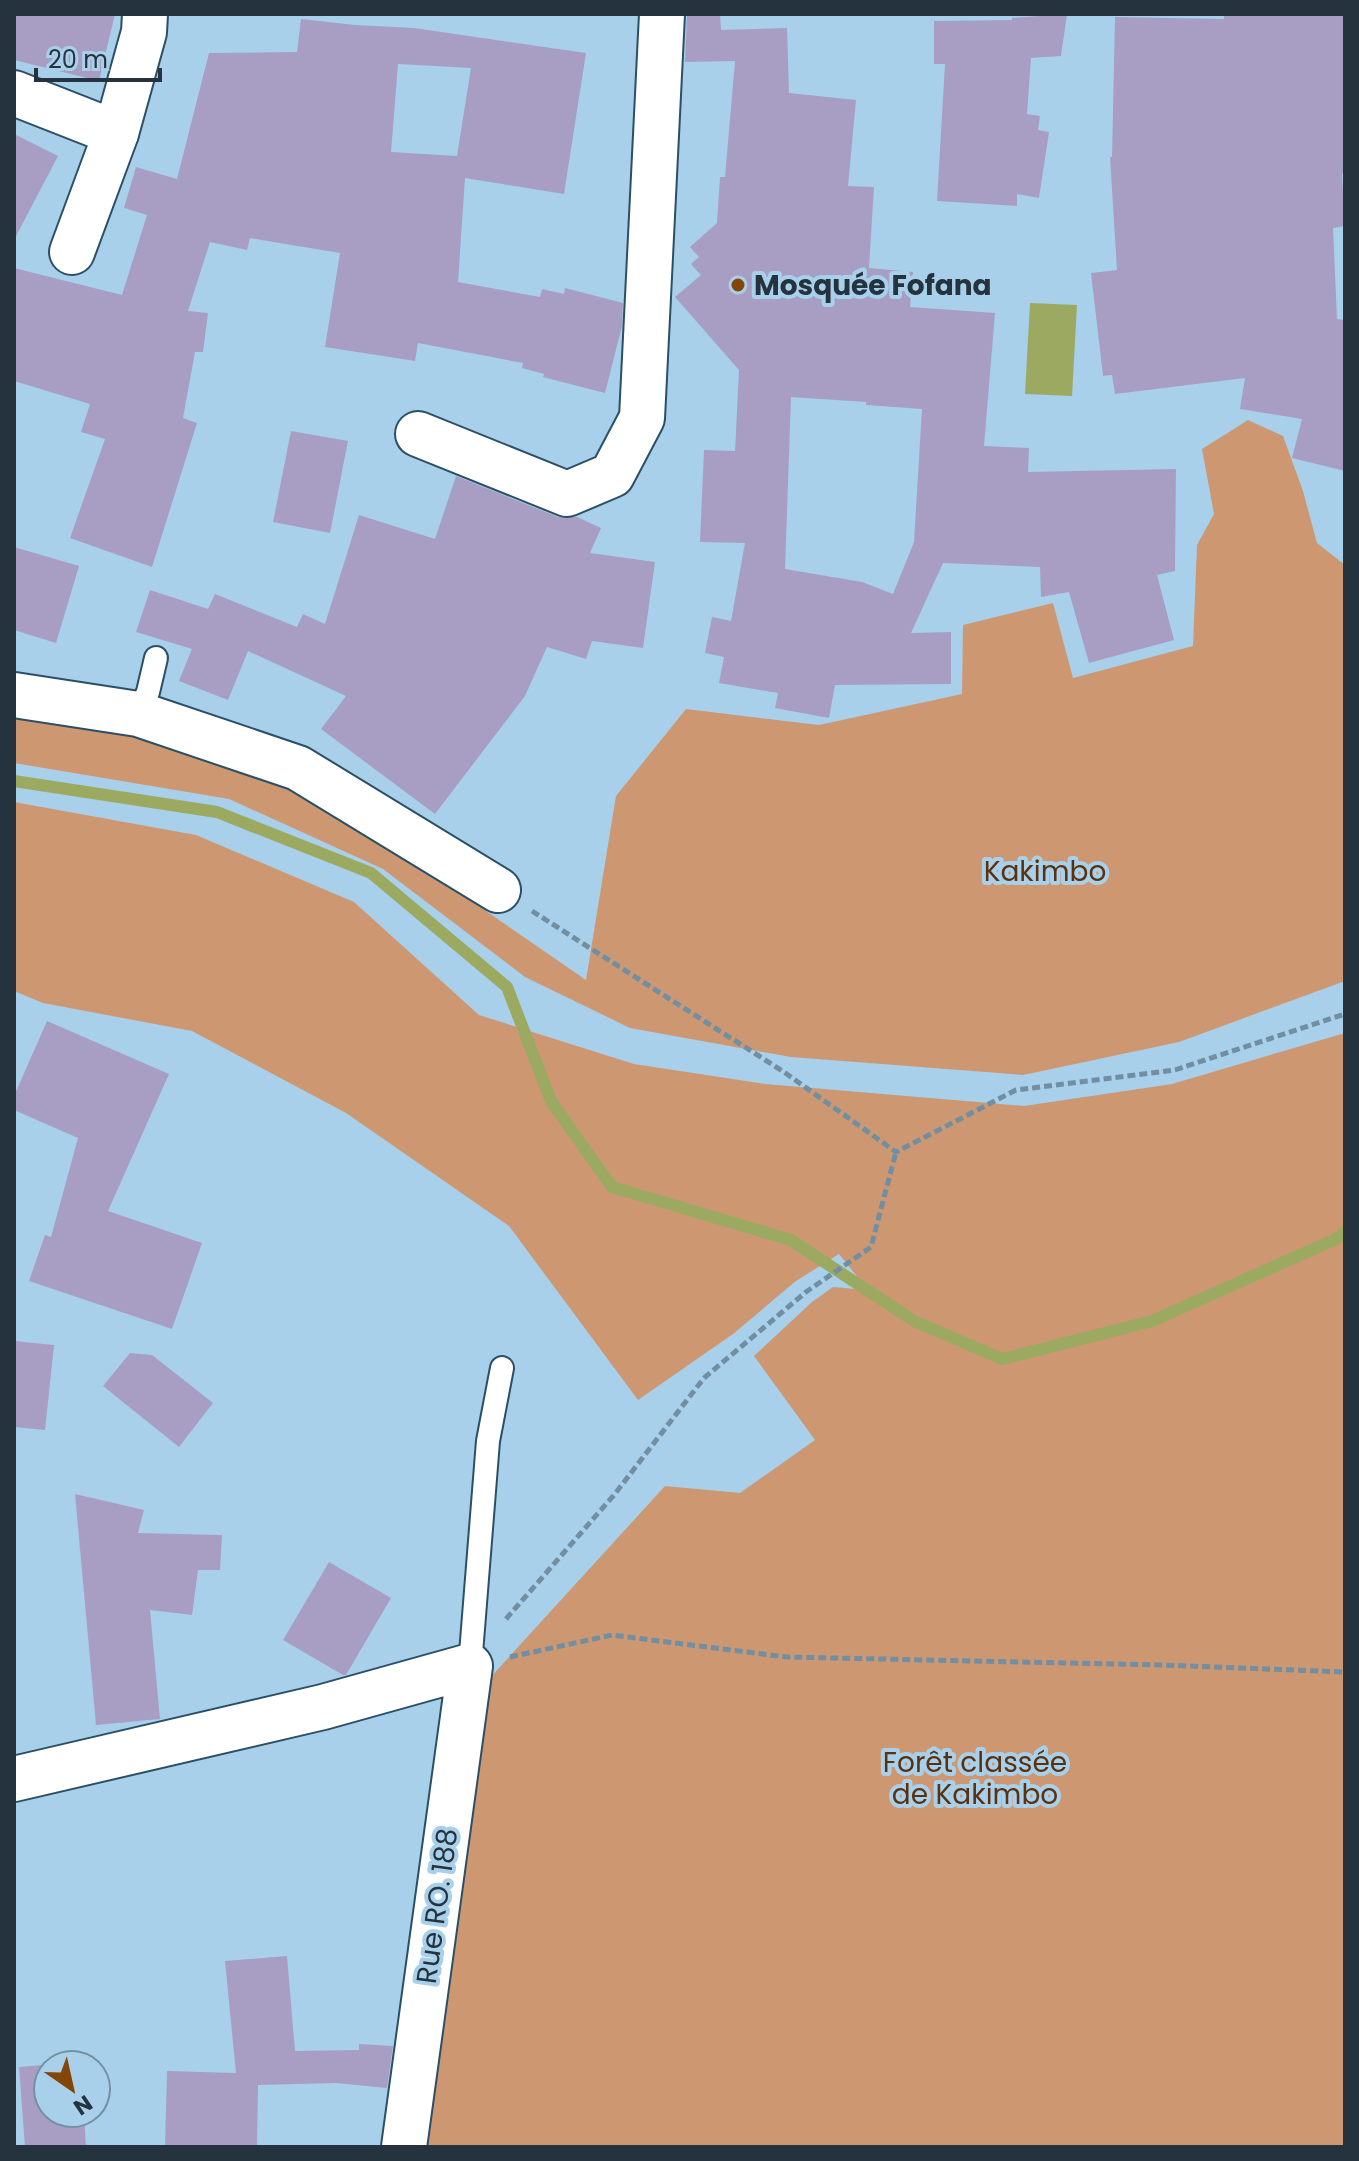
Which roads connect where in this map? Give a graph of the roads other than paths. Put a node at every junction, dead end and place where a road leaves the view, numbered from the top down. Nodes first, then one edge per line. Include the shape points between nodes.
1 (145, 14) edge
2 (662, 14) edge
3 (14, 93) edge
4 (116, 133) junction
5 (72, 252) dead end
6 (418, 434) dead end
7 (156, 658) dead end
8 (14, 695) edge
9 (138, 714) junction
10 (498, 890) road end
11 (502, 1368) dead end
12 (470, 1666) junction
13 (14, 1779) edge
14 (404, 2147) edge

1 - 4 street
2 - 6 street via 642,418 612,475 567,494
3 - 4 street
4 - 5 street
7 - 9 lane
8 - 9 street
9 - 10 street via 298,768
11 - 12 lane via 488,1441
12 - 13 street via 323,1707
12 - 14 street, Rue RO. 188

